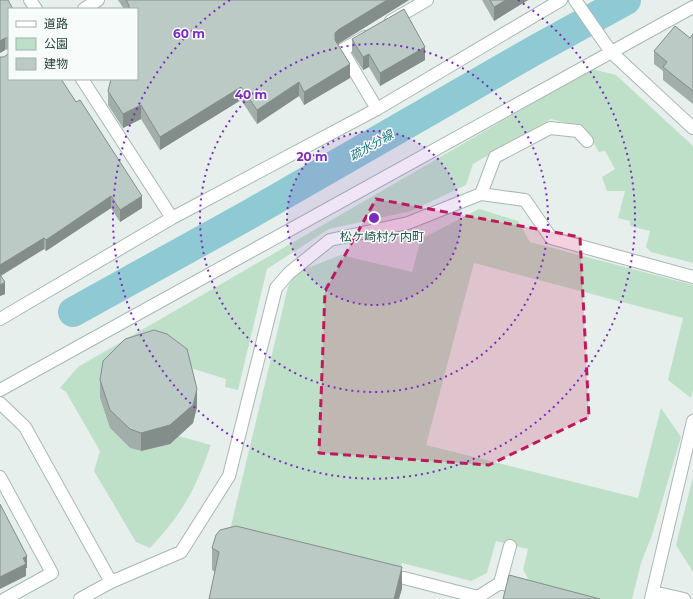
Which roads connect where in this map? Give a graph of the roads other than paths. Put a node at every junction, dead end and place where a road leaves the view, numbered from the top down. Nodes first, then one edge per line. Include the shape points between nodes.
1 (98, 0) edge
2 (426, 0) edge
3 (562, 0) edge
4 (575, 0) edge
5 (693, 7) edge
6 (86, 8) edge
7 (611, 52) junction
8 (83, 80) edge
9 (377, 109) junction
10 (693, 128) edge
11 (587, 141) dead end
12 (481, 194) junction
13 (172, 218) junction
14 (693, 277) edge
15 (0, 319) edge
16 (0, 390) edge
17 (0, 403) edge
18 (693, 421) edge
19 (0, 477) edge
20 (510, 546) dead end
21 (404, 578) dead end
22 (111, 582) junction
23 (500, 583) junction
24 (536, 593) edge
25 (652, 595) edge
26 (5, 599) edge
27 (80, 599) edge
28 (684, 599) edge

1 - 6 street
2 - 9 street via 342,50
3 - 9 street
4 - 7 street
5 - 7 street
7 - 10 street
7 - 16 street
8 - 13 street
9 - 13 street
11 - 12 street via 578,131 550,128 495,157
12 - 14 street via 526,200 551,238
12 - 22 street via 408,223 330,240 289,273 276,288 230,476 180,552
13 - 15 street
17 - 22 street via 25,427
18 - 25 street
19 - 26 street via 52,573
20 - 23 street
21 - 23 street via 478,597
22 - 27 street
23 - 24 street
25 - 28 street

